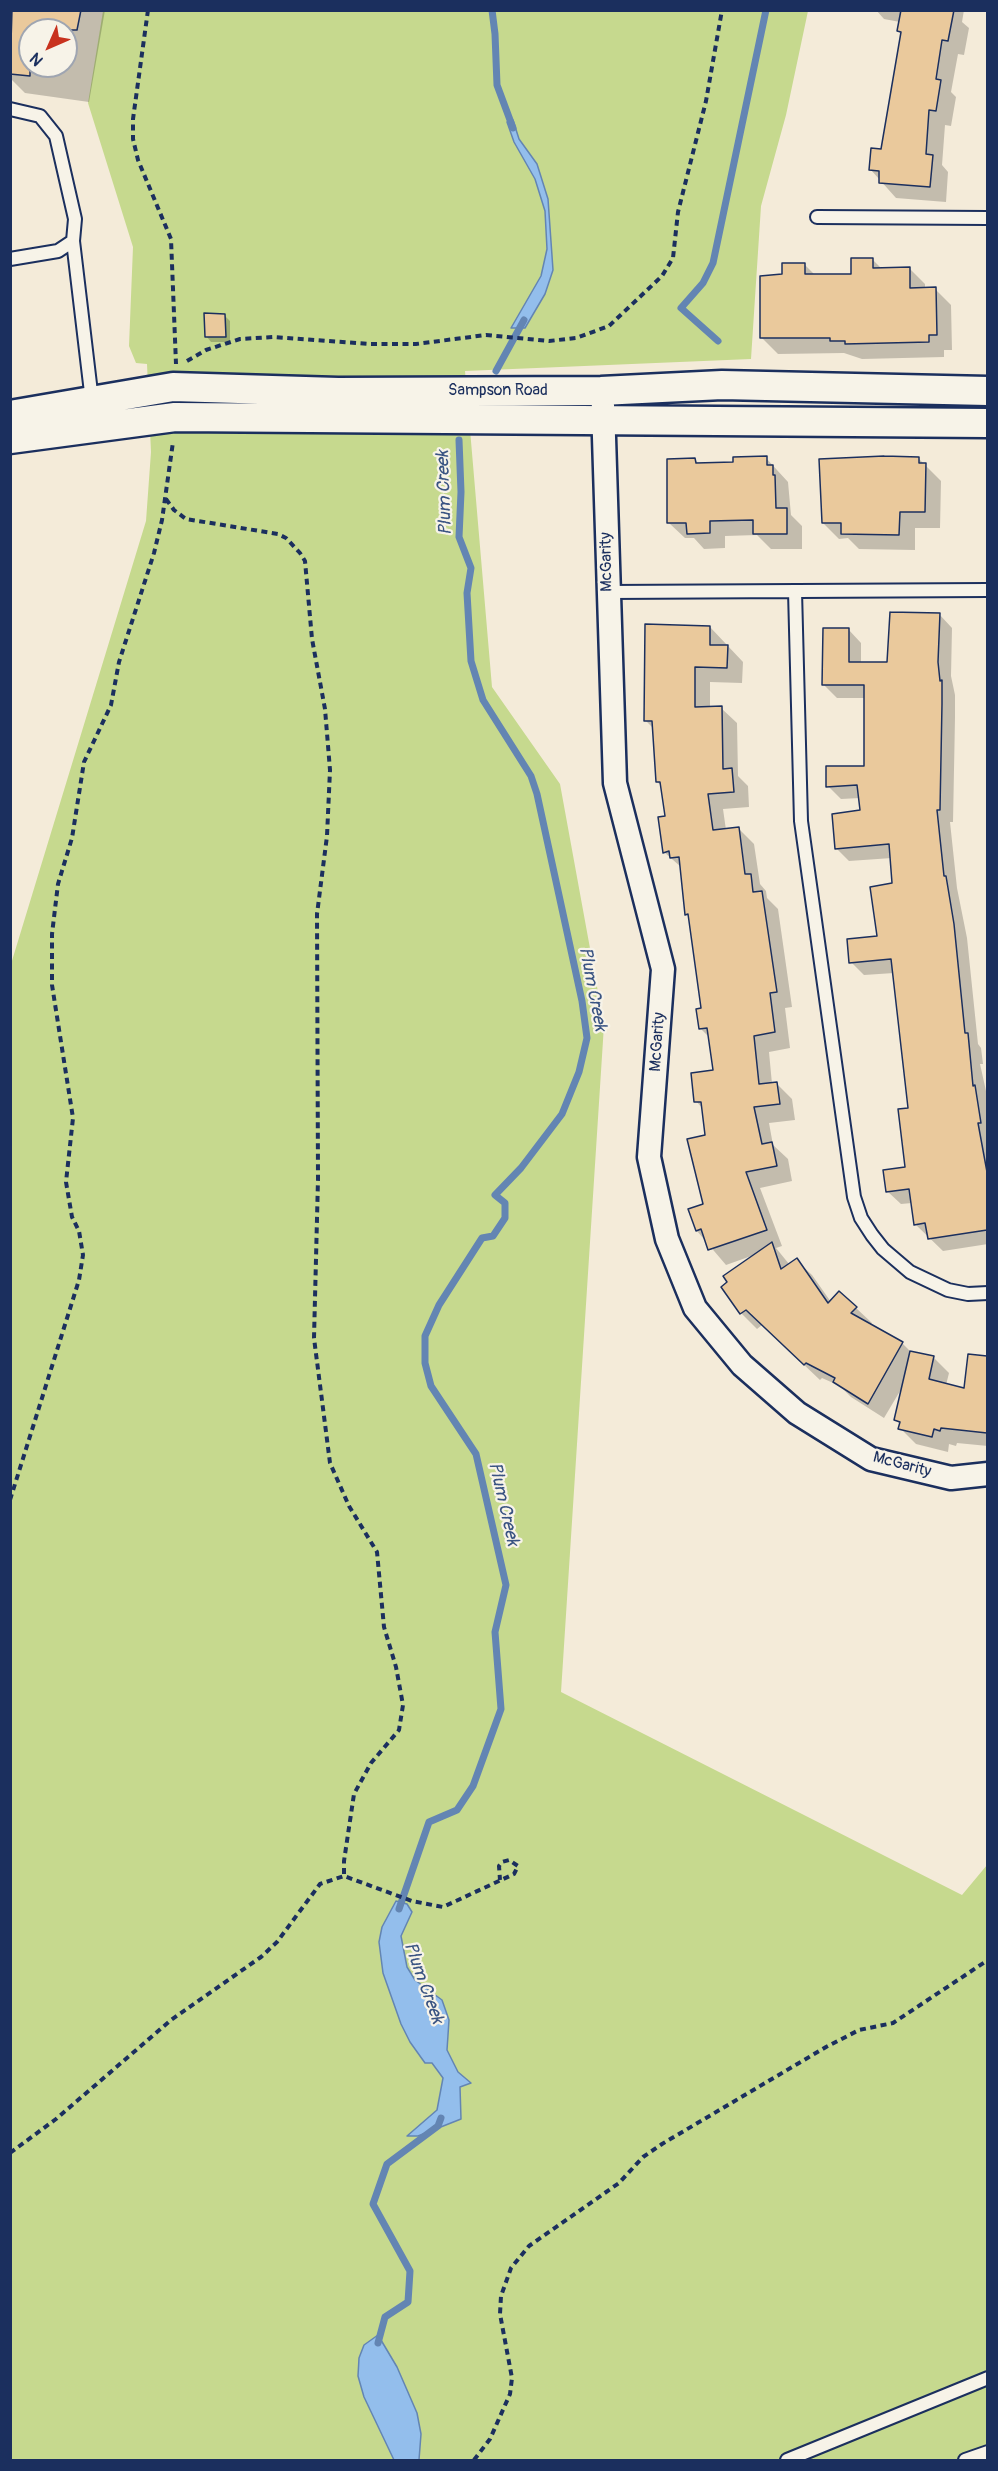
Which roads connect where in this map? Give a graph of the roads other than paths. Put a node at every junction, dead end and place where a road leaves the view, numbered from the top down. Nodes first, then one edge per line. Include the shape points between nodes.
1 (10, 109) edge
2 (817, 217) dead end
3 (987, 218) edge
4 (74, 241) junction
5 (10, 259) edge
6 (601, 391) junction
7 (987, 391) edge
8 (92, 401) junction
9 (10, 415) edge
10 (604, 421) junction
11 (987, 423) edge
12 (10, 439) edge
13 (987, 590) edge
14 (795, 591) junction
15 (608, 592) junction
16 (987, 1293) edge
17 (987, 1474) edge
18 (987, 2378) edge
19 (987, 2452) edge
20 (787, 2460) edge
21 (965, 2460) edge

1 - 4 lane via 40,116 56,136 75,219
2 - 3 lane
4 - 5 lane via 58,250
4 - 8 lane
6 - 7 street, Sampson Road via 722,385
6 - 8 street, Sampson Road via 338,392 173,387
6 - 10 street, McGarity
8 - 9 street, Sampson Road
10 - 11 street, Sampson Road
10 - 12 street, Sampson Road via 175,417
10 - 15 street, McGarity
13 - 14 lane
14 - 15 lane
14 - 16 lane via 801,821 854,1197 872,1235 910,1272 948,1290
15 - 17 street, McGarity via 615,783 663,969 649,1157 667,1239 695,1308 742,1365 797,1413 871,1458 951,1478
18 - 20 lane
19 - 21 lane

